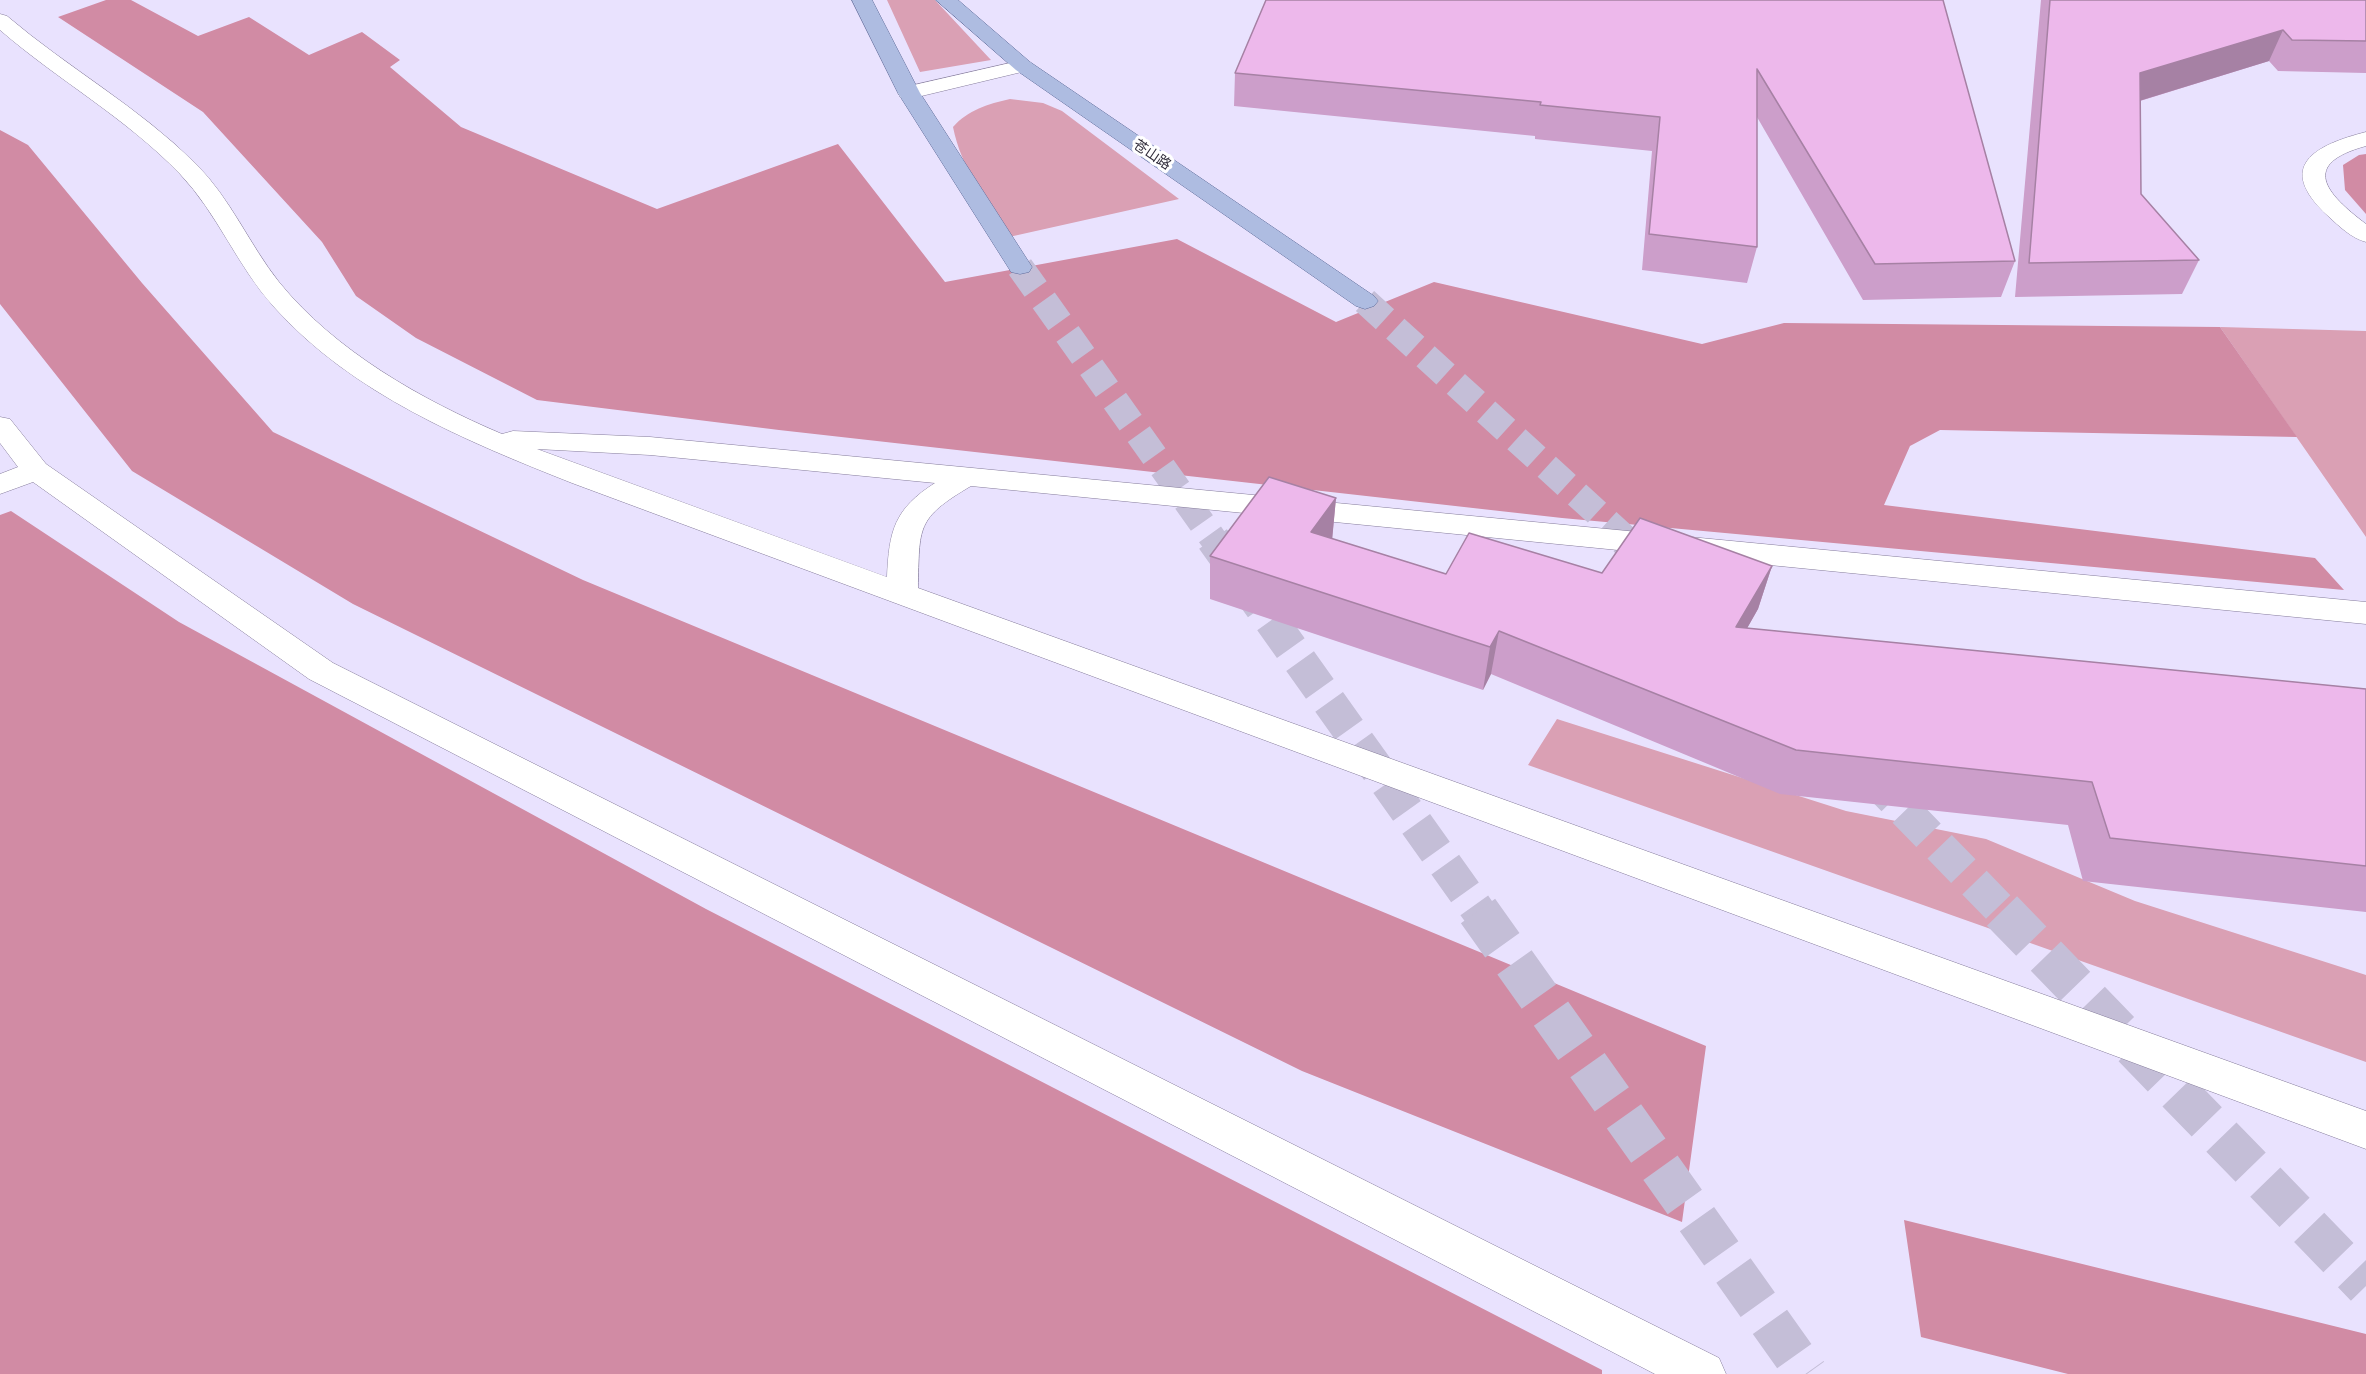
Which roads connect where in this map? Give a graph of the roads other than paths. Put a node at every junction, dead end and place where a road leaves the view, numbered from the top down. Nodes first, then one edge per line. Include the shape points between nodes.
1 (862, 0) edge
2 (946, 0) edge
3 (0, 20) edge
4 (1023, 66) junction
5 (909, 93) junction
6 (2366, 139) edge
7 (2366, 235) edge
8 (1020, 267) tunnel mouth
9 (1365, 301) tunnel mouth
10 (0, 425) edge
11 (486, 437) junction
12 (36, 470) junction
13 (964, 478) junction
14 (0, 484) edge
15 (902, 594) junction
16 (2366, 612) edge
17 (2366, 1130) edge
18 (1703, 1374) edge

1 - 5 main road
2 - 4 main road, 苍山路
3 - 11 street via 178,159 219,206 265,281 319,337 384,384
4 - 5 street
4 - 9 main road, 苍山路
5 - 8 main road
6 - 7 street via 2328,152 2316,164 2314,180 2321,198
10 - 12 street
11 - 13 street via 650,446
11 - 15 street
12 - 14 street
12 - 18 street via 321,671
13 - 15 street via 924,504 911,519 904,537
13 - 16 street
15 - 17 street

